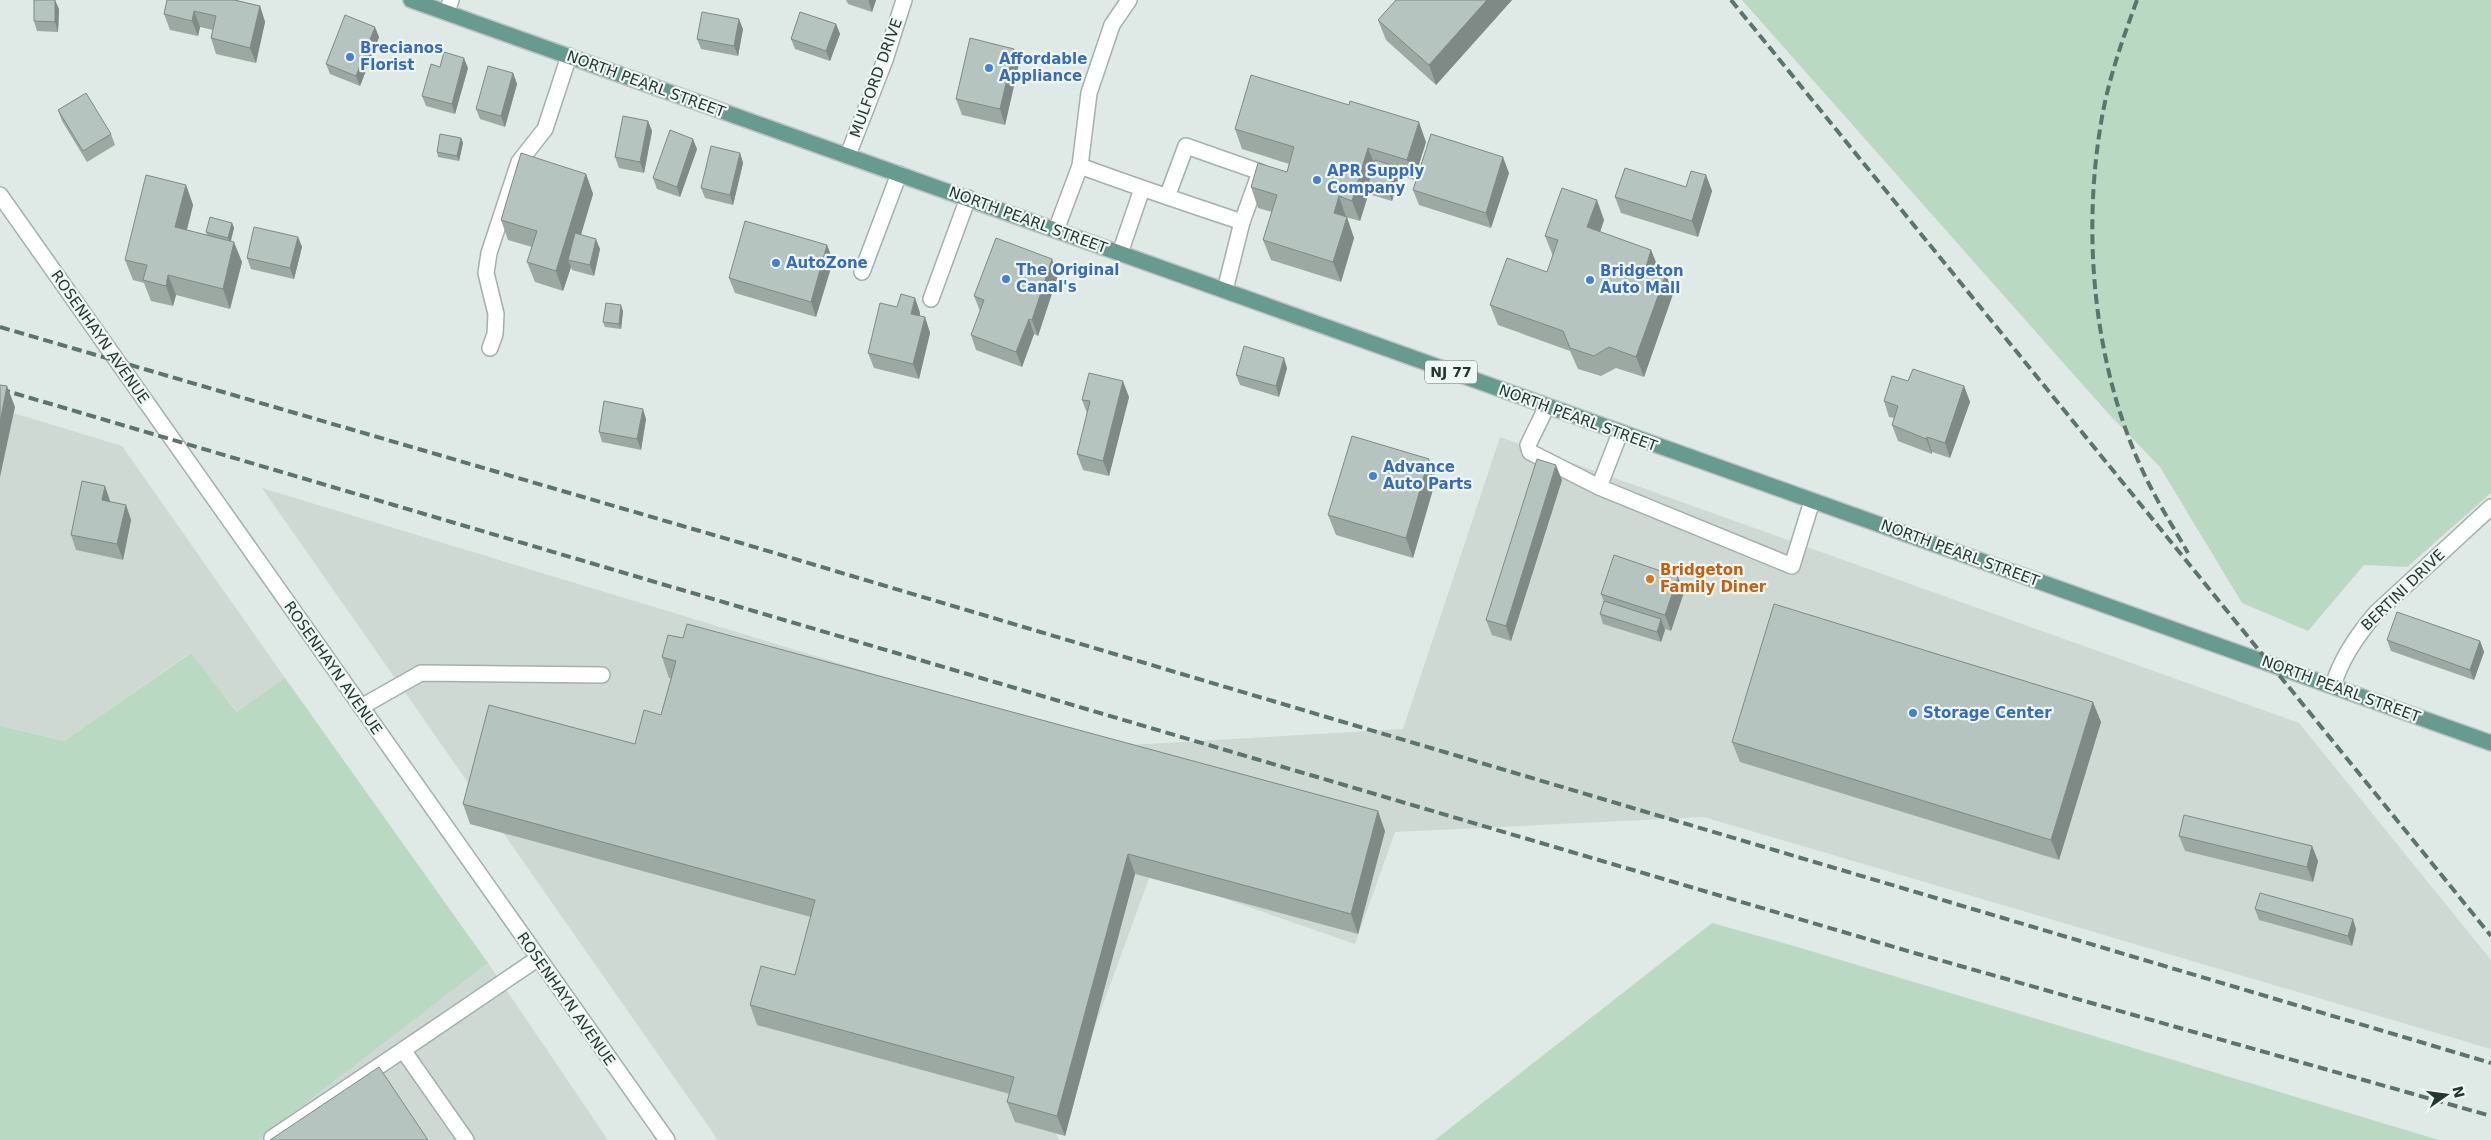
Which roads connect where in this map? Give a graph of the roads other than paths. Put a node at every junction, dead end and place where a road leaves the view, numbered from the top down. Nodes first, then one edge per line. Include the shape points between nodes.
1 (904, 0) edge
2 (1129, 0) edge
3 (415, 1) edge
4 (449, 6) edge
5 (569, 56) junction
6 (848, 155) junction
7 (1080, 166) junction
8 (899, 174) junction
9 (1142, 189) junction
10 (0, 195) edge
11 (1167, 197) junction
12 (968, 198) junction
13 (1242, 222) junction
14 (1056, 230) junction
15 (1120, 253) junction
16 (862, 272) dead end
17 (1225, 290) junction
18 (931, 298) dead end
19 (490, 348) dead end
20 (1547, 406) junction
21 (1620, 433) junction
22 (1599, 486) junction
23 (1812, 501) junction
24 (2491, 507) edge
25 (602, 675) dead end
26 (2333, 686) junction
27 (361, 707) junction
28 (2491, 743) edge
29 (537, 959) junction
30 (403, 1050) junction
31 (272, 1138) edge
32 (466, 1140) edge
33 (667, 1140) edge

1 - 6 street, MULFORD DRIVE via 885,60
2 - 7 street via 1112,25 1089,93
3 - 4 main road, NORTH PEARL STREET / NJ 77
4 - 5 main road, NORTH PEARL STREET / NJ 77
5 - 6 main road, NORTH PEARL STREET / NJ 77
5 - 19 street via 545,129 519,162 489,253 486,273 496,314
6 - 8 main road, NORTH PEARL STREET / NJ 77
7 - 9 street
7 - 14 street
8 - 12 main road, NORTH PEARL STREET / NJ 77
8 - 16 street
9 - 11 street
9 - 15 street
10 - 27 street, ROSENHAYN AVENUE
11 - 13 street
11 - 13 street via 1186,146 1260,172
12 - 14 main road, NORTH PEARL STREET / NJ 77
12 - 18 street
13 - 17 street
14 - 15 main road, NORTH PEARL STREET / NJ 77
15 - 17 main road, NORTH PEARL STREET / NJ 77
17 - 20 main road, NORTH PEARL STREET / NJ 77
20 - 21 main road, NORTH PEARL STREET / NJ 77
20 - 22 street via 1528,446 1530,452
21 - 22 street
21 - 23 main road, NORTH PEARL STREET / NJ 77
22 - 23 street via 1792,566
23 - 26 main road, NORTH PEARL STREET / NJ 77
24 - 26 street, BERTINI DRIVE via 2372,618 2347,652
25 - 27 street via 421,673
26 - 28 main road, NORTH PEARL STREET / NJ 77
27 - 29 street, ROSENHAYN AVENUE
29 - 30 street
29 - 33 street, ROSENHAYN AVENUE
30 - 31 street
30 - 32 street

